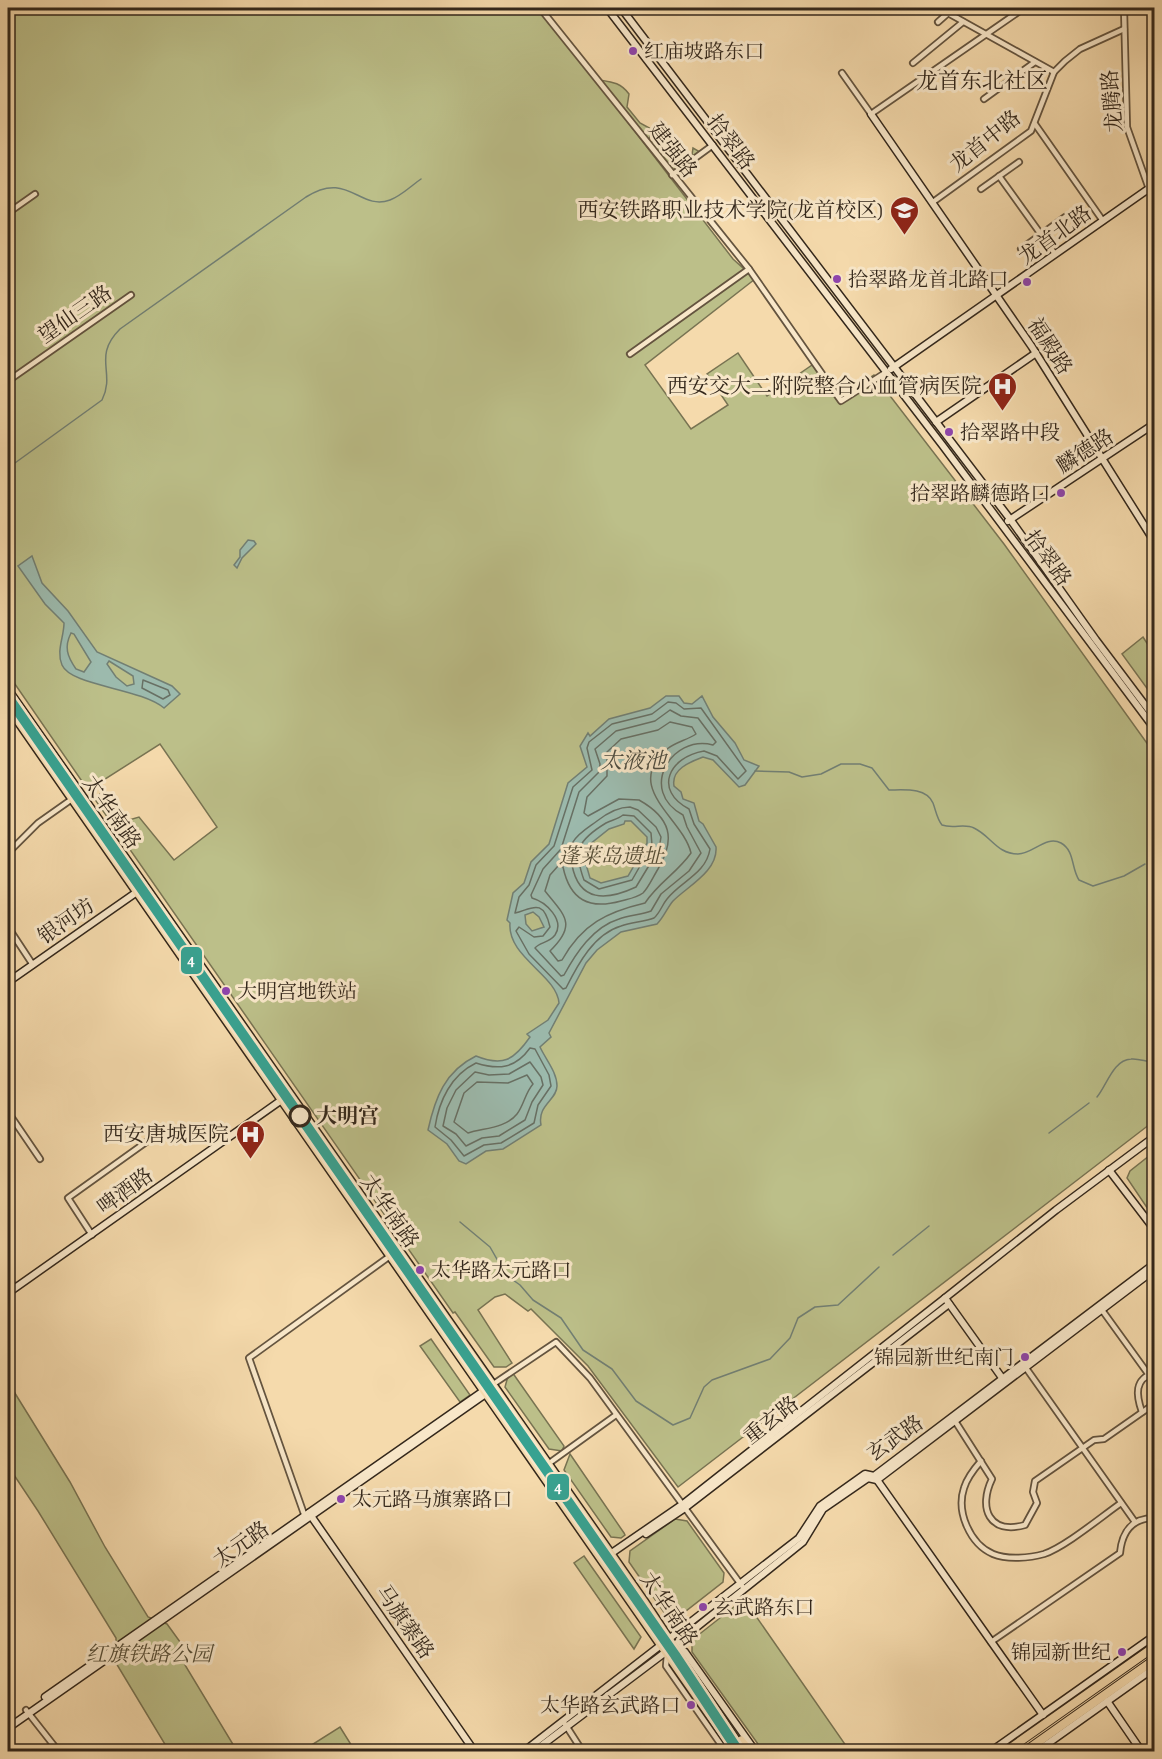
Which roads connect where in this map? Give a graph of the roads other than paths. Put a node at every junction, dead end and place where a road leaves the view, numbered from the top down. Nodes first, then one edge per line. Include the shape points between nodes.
1 (540, 8) edge
2 (607, 8) edge
3 (621, 8) edge
4 (939, 8) edge
5 (1024, 8) edge
6 (1124, 8) edge
7 (947, 14) junction
8 (938, 22) dead end
9 (963, 22) junction
10 (1124, 29) junction
11 (985, 34) junction
12 (1035, 62) junction
13 (913, 63) dead end
14 (1054, 72) junction
15 (842, 73) dead end
16 (984, 99) dead end
17 (871, 114) junction
18 (1035, 124) junction
19 (713, 145) junction
20 (1019, 162) dead end
21 (672, 175) junction
22 (999, 176) junction
23 (1152, 187) edge
24 (981, 189) dead end
25 (35, 194) dead end
26 (933, 202) junction
27 (8, 213) edge
28 (1065, 217) dead end
29 (1102, 220) junction
30 (1040, 235) junction
31 (1020, 249) dead end
32 (1056, 255) junction
33 (749, 269) junction
34 (131, 295) dead end
35 (997, 295) junction
36 (1036, 353) junction
37 (630, 354) dead end
38 (893, 367) junction
39 (885, 373) junction
40 (8, 381) edge
41 (936, 422) junction
42 (1155, 424) edge
43 (1102, 459) junction
44 (1010, 519) junction
45 (1003, 525) junction
46 (1155, 541) edge
47 (8, 690) edge
48 (8, 707) edge
49 (1155, 717) edge
50 (1155, 728) edge
51 (73, 799) junction
52 (8, 853) edge
53 (141, 890) junction
54 (8, 927) edge
55 (33, 964) junction
56 (8, 982) edge
57 (290, 1094) junction
58 (282, 1099) junction
59 (8, 1112) edge
60 (156, 1135) dead end
61 (1155, 1137) edge
62 (40, 1159) dead end
63 (1109, 1170) junction
64 (1155, 1229) edge
65 (93, 1235) junction
66 (391, 1255) junction
67 (1155, 1264) edge
68 (1155, 1270) edge
69 (8, 1278) edge
70 (15, 1288) junction
71 (8, 1293) edge
72 (947, 1301) junction
73 (1102, 1310) junction
74 (1026, 1368) junction
75 (1152, 1374) edge
76 (1005, 1381) junction
77 (1155, 1382) edge
78 (493, 1387) junction
79 (484, 1392) junction
80 (1155, 1399) edge
81 (1154, 1404) edge
82 (1142, 1412) junction
83 (616, 1414) junction
84 (955, 1421) junction
85 (1082, 1448) junction
86 (981, 1461) junction
87 (548, 1464) junction
88 (876, 1478) junction
89 (1121, 1503) junction
90 (684, 1506) junction
91 (308, 1515) junction
92 (1155, 1518) edge
93 (1135, 1522) junction
94 (612, 1555) junction
95 (604, 1561) junction
96 (742, 1587) junction
97 (1155, 1636) edge
98 (672, 1642) junction
99 (992, 1642) junction
100 (662, 1644) junction
101 (1155, 1647) edge
102 (667, 1651) junction
103 (1155, 1660) edge
104 (1155, 1668) edge
105 (1105, 1702) junction
106 (28, 1712) junction
107 (1043, 1715) junction
108 (8, 1723) edge
109 (565, 1725) junction
110 (8, 1728) edge
111 (733, 1731) junction
112 (725, 1737) junction
113 (59, 1752) edge
114 (470, 1752) edge
115 (475, 1752) edge
116 (523, 1752) edge
117 (533, 1752) edge
118 (583, 1752) edge
119 (728, 1752) edge
120 (735, 1752) edge
121 (744, 1752) edge
122 (751, 1752) edge
123 (756, 1752) edge
124 (990, 1752) edge
125 (1005, 1752) edge
126 (1024, 1752) edge
127 (1036, 1752) edge
128 (1137, 1752) edge
129 (1142, 1752) edge

1 - 21 street, 建强路
2 - 19 street, 拾翠路
3 - 38 street, 拾翠路
4 - 7 street
5 - 11 street
6 - 10 street, 龙腾路
7 - 8 street
7 - 9 street
9 - 11 street
9 - 13 street
10 - 14 street, 龙首中路 via 1080,49
10 - 23 street, 龙腾路 via 1128,127
11 - 12 street
11 - 17 street
12 - 14 street
12 - 16 street
14 - 18 street, 龙首中路
15 - 17 street
17 - 26 street, 福殿路
18 - 26 street, 龙首中路
18 - 29 street
19 - 21 street
19 - 39 street, 拾翠路
20 - 22 street
21 - 33 street, 建强路
22 - 24 street
22 - 30 street
23 - 29 street, 龙首北路
25 - 27 street
26 - 35 street, 福殿路
28 - 30 street
29 - 32 street, 龙首北路
30 - 31 street
30 - 32 street
32 - 35 street, 龙首北路
33 - 37 street
33 - 39 street, 建强路 via 841,401
34 - 40 street, 望仙三路
35 - 36 street, 福殿路
35 - 38 street, 龙首北路
36 - 41 street
36 - 43 street, 福殿路
38 - 39 street, 龙首北路
38 - 41 street, 拾翠路
39 - 45 street, 拾翠路
41 - 44 street, 拾翠路
42 - 43 street, 麟德路
43 - 44 street, 麟德路
43 - 46 street, 福殿路
44 - 45 street, 麟德路
44 - 49 street, 拾翠路
45 - 50 street, 拾翠路
47 - 53 main road, 太华南路
48 - 51 main road, 太华南路
51 - 52 street via 38,823
51 - 53 main road, 太华南路
53 - 55 street, 银河坊
53 - 57 main road, 太华南路
53 - 58 main road, 太华南路
54 - 55 street
55 - 56 street, 银河坊
57 - 58 street, 啤酒路
57 - 78 main road, 太华南路
58 - 65 street, 啤酒路
58 - 66 main road, 太华南路
59 - 62 street
60 - 65 street via 68,1198
61 - 63 street, 重玄路
63 - 64 street
63 - 72 street, 重玄路
65 - 70 street, 啤酒路
66 - 79 main road, 太华南路
66 - 91 street via 249,1358
67 - 76 street, 玄武路
68 - 73 street, 玄武路
69 - 70 street
70 - 71 street, 啤酒路
72 - 76 street
72 - 90 street, 重玄路
73 - 74 street, 玄武路
73 - 75 street
74 - 76 street, 玄武路
74 - 85 street
75 - 77 street
75 - 82 street via 1140,1382 1136,1392
76 - 84 street, 玄武路
76 - 88 street, 玄武路
78 - 79 street, 太元路
78 - 83 street via 556,1342 590,1378
78 - 87 main road, 太华南路
79 - 91 street, 太元路
79 - 95 main road, 太华南路
80 - 81 street
81 - 82 street
82 - 85 street via 1104,1439
83 - 87 street
83 - 90 street
84 - 86 street
84 - 88 street, 玄武路
85 - 86 street via 1035,1481 1037,1503 1025,1525 1014,1528 993,1522 986,1498 992,1479
85 - 89 street
86 - 89 street via 963,1488 962,1515 983,1548 994,1555 1047,1553
87 - 94 main road, 太华南路
88 - 96 street, 玄武路 via 868,1478 823,1509 802,1542
88 - 99 street
89 - 93 street
90 - 94 street, 重玄路
90 - 96 street
91 - 106 street, 太元路
91 - 114 street, 马旗寨路
91 - 115 street, 马旗寨路
92 - 93 street
93 - 99 street via 1125,1532 1120,1553
94 - 95 street, 重玄路
94 - 98 main road, 太华南路
95 - 100 main road, 太华南路
96 - 98 street, 玄武路
97 - 107 street
98 - 100 street, 玄武路
98 - 102 street, 玄武路
98 - 111 main road, 太华南路
98 - 123 street via 685,1652
99 - 107 street
100 - 102 main road, 太华南路
100 - 109 street, 玄武路
101 - 125 highway
102 - 109 street, 玄武路
102 - 112 main road, 太华南路
102 - 119 street via 666,1666
103 - 126 highway
104 - 105 street
105 - 127 street
105 - 128 street
105 - 129 street
106 - 108 street, 太元路
106 - 110 street, 太元路
106 - 113 street
107 - 124 street
109 - 116 street
109 - 117 street
109 - 118 street
111 - 121 main road, 太华南路
111 - 122 main road
112 - 119 main road
112 - 120 main road, 太华南路

